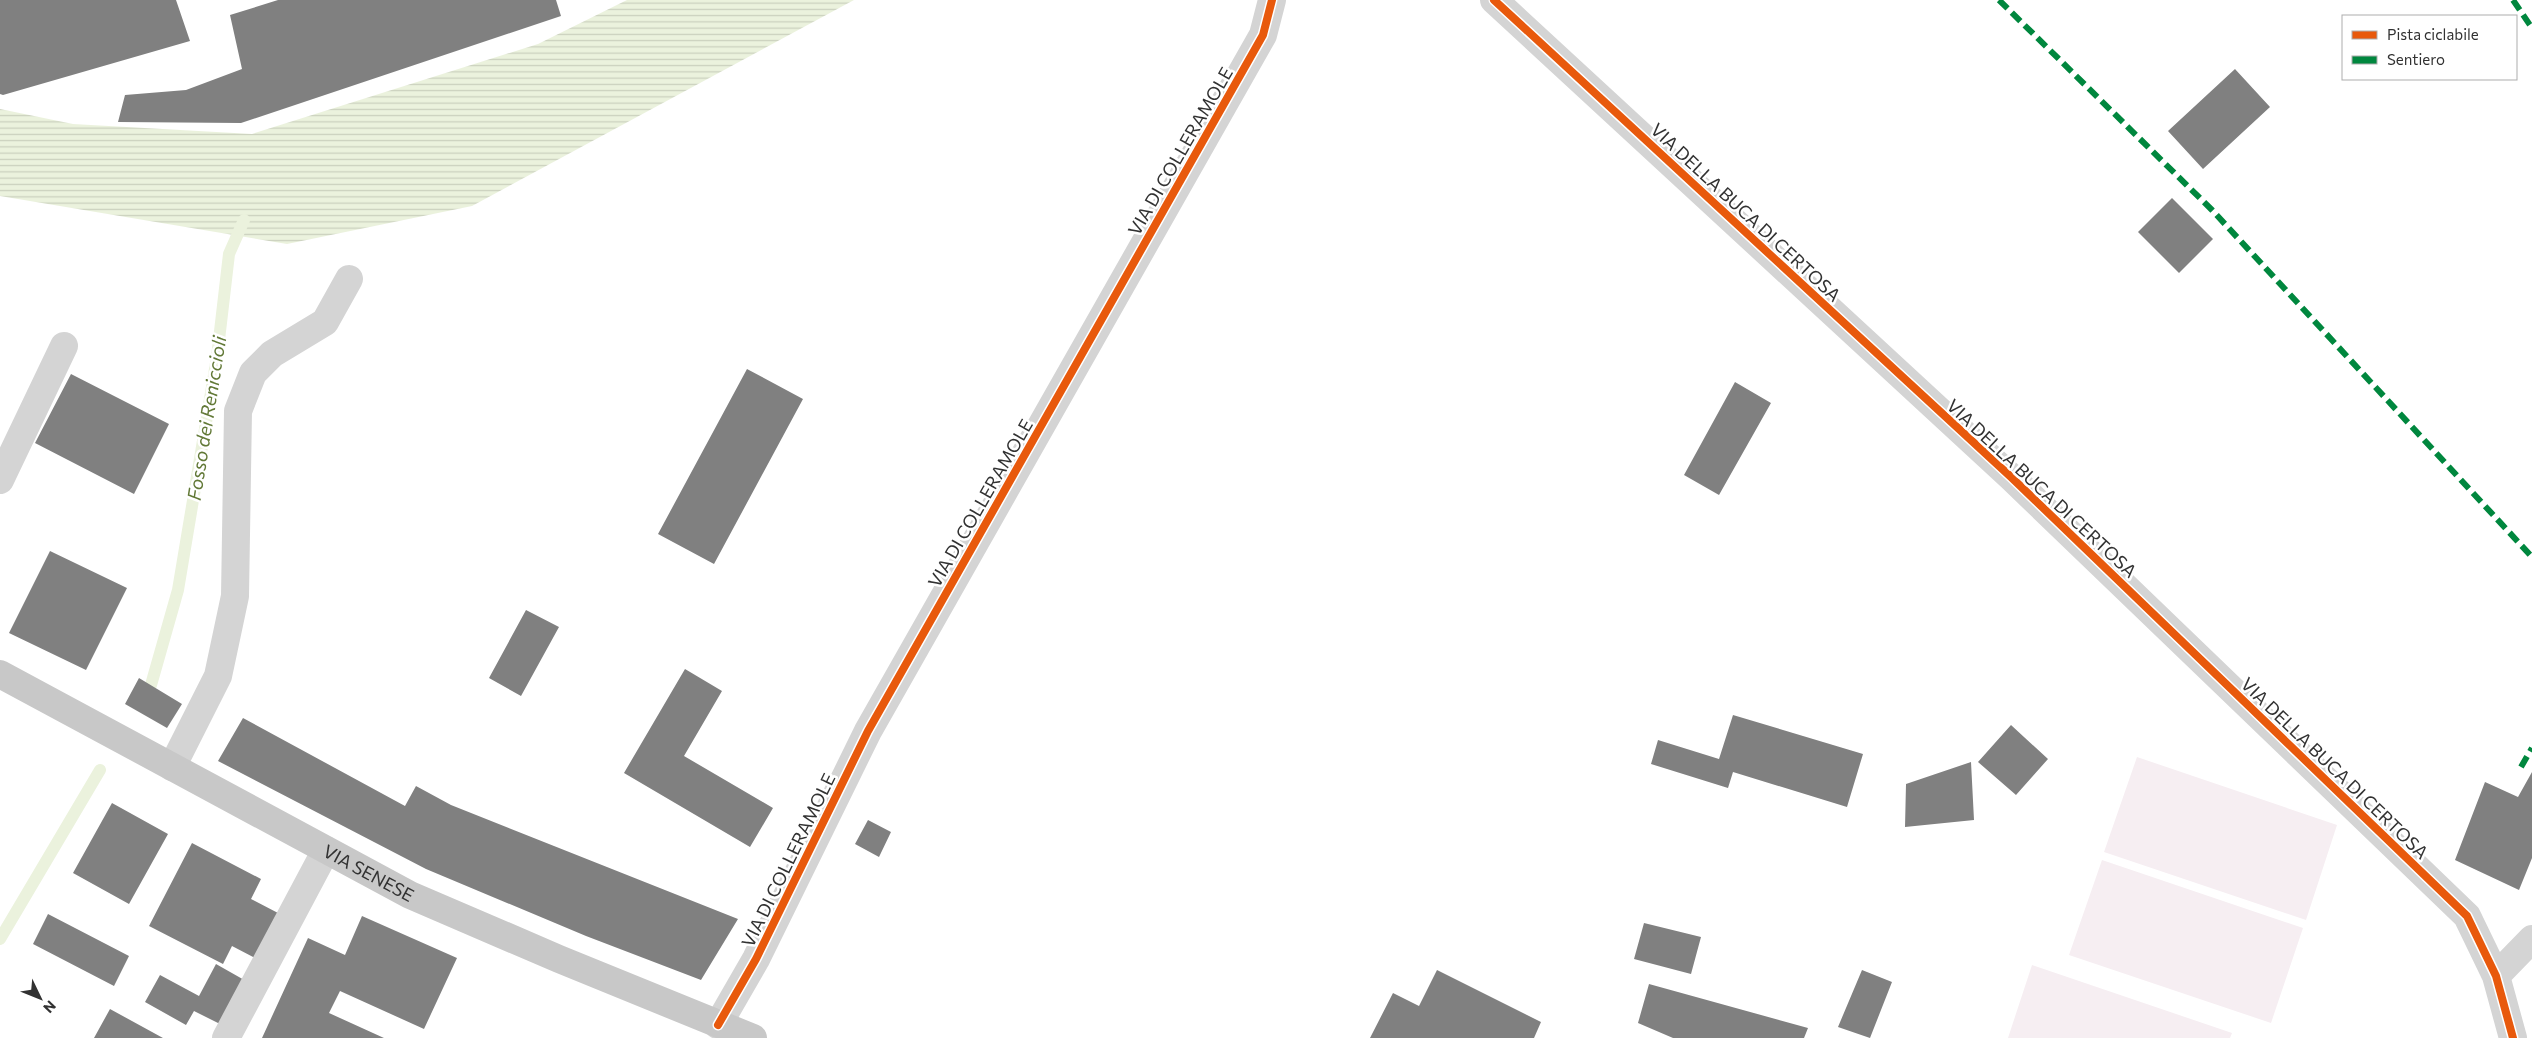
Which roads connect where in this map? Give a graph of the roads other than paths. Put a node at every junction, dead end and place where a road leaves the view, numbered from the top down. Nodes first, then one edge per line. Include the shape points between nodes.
1 (1272, 0) edge
2 (1494, 0) edge
3 (349, 279) dead end
4 (64, 346) dead end
5 (0, 480) edge
6 (0, 674) edge
7 (172, 767) junction
8 (326, 850) junction
9 (2532, 939) edge
10 (2496, 976) junction
11 (718, 1024) junction
12 (226, 1038) edge
13 (753, 1038) edge
14 (2513, 1038) edge

1 - 11 street, VIA DI COLLERAMOLE via 1263,35 868,731 756,959
2 - 10 street, VIA DELLA BUCA DI CERTOSA via 2011,477 2467,916
3 - 7 street via 325,322 272,354 253,373 238,411 235,596 218,676
4 - 5 street
6 - 7 main road, VIA SENESE
7 - 8 main road, VIA SENESE
8 - 11 main road, VIA SENESE via 410,895
8 - 12 street
9 - 10 street
10 - 14 street, VIA DELLA BUCA DI CERTOSA
11 - 13 main road, VIA SENESE

